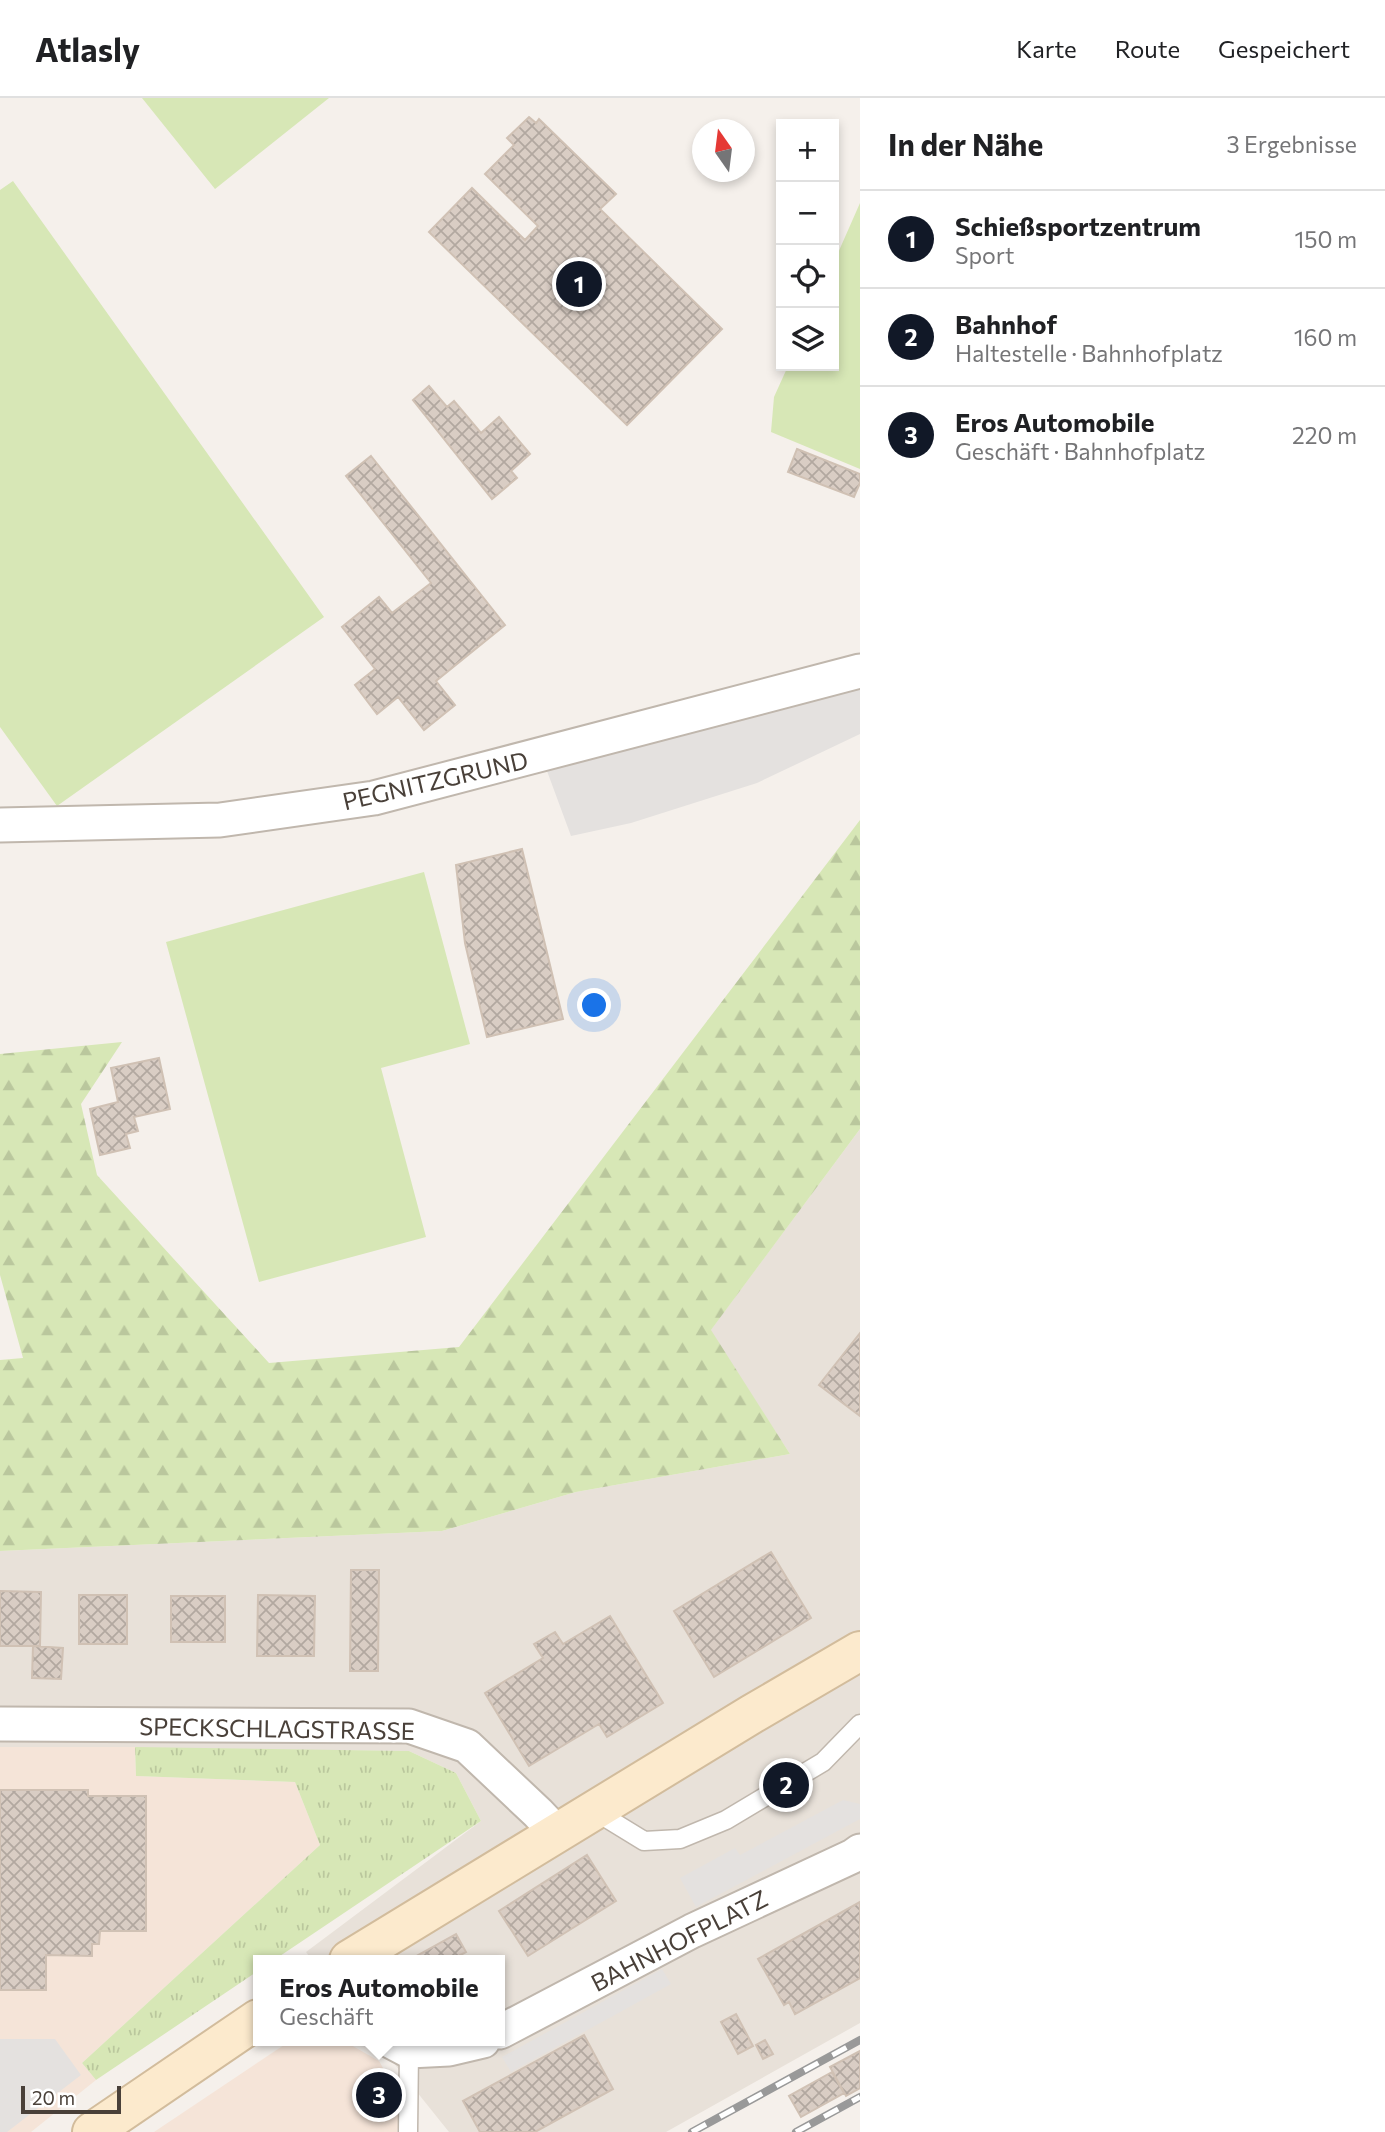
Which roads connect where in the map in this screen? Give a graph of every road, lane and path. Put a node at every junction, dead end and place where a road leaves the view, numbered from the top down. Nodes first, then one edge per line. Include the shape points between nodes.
1 (860, 671) edge
2 (0, 825) edge
3 (860, 1651) edge
4 (0, 1724) edge
5 (860, 1724) edge
6 (595, 1811) junction
7 (558, 1834) junction
8 (860, 1851) edge
9 (357, 1955) edge
10 (253, 2022) edge
11 (505, 2029) edge
12 (400, 2046) edge
13 (462, 2046) edge
14 (92, 2132) edge
15 (408, 2132) edge

1 - 2 street, PEGNITZGRUND via 374,798 220,820
3 - 6 main road
4 - 7 street, SPECKSCHLAGSTRASSE via 409,1726 467,1745
5 - 6 lane via 823,1762 726,1820 680,1839 644,1840
6 - 7 main road
7 - 9 main road
8 - 11 street, BAHNHOFPLATZ via 692,1931
10 - 14 main road
12 - 13 street
12 - 15 lane

